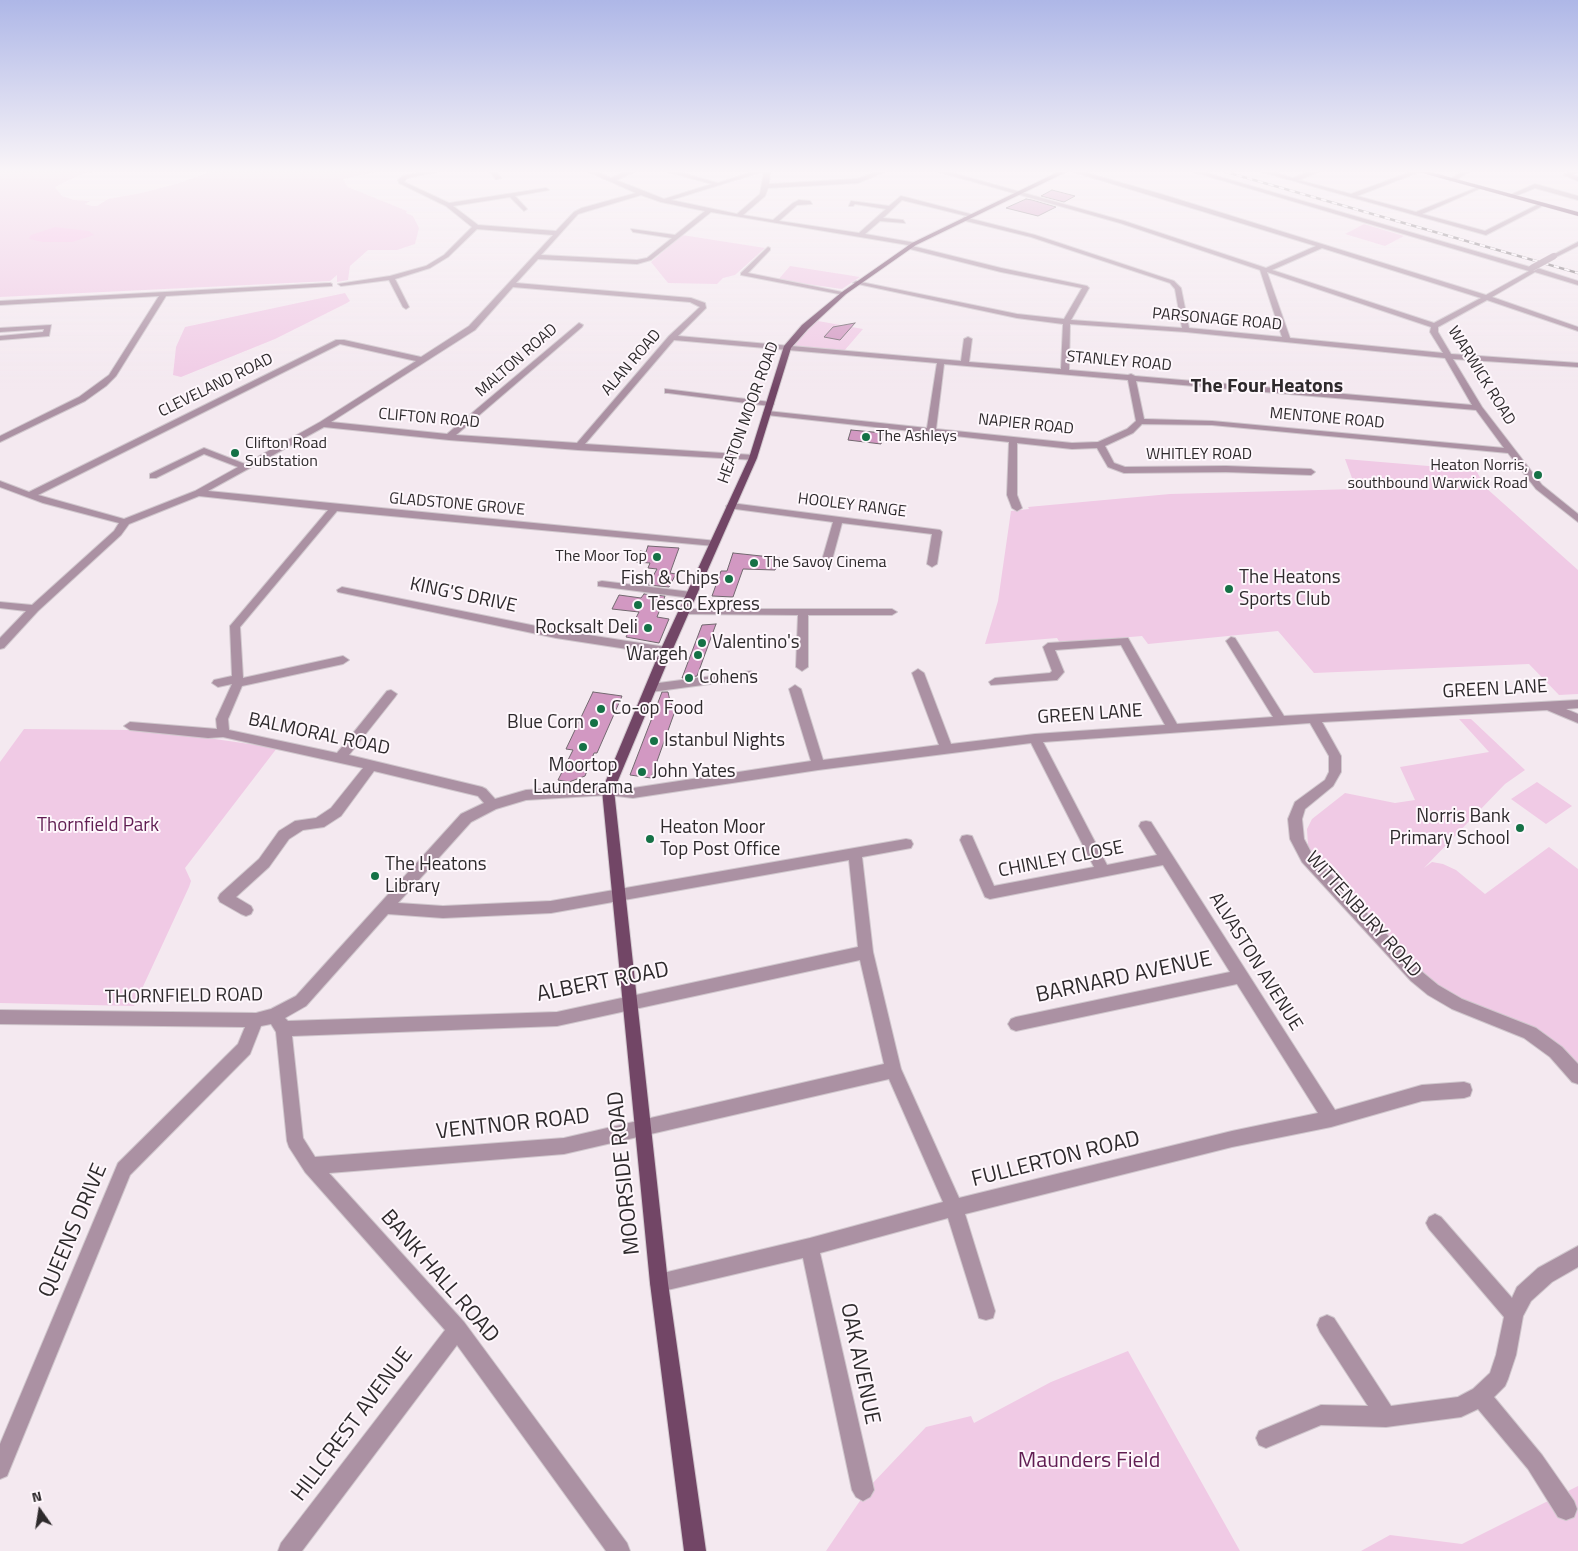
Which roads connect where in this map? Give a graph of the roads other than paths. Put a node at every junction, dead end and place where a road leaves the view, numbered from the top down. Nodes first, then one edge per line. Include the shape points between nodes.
1 (458, 244) edge
2 (547, 244) edge
3 (667, 244) edge
4 (908, 244) edge
5 (1058, 244) edge
6 (1189, 244) edge
7 (1316, 244) edge
8 (1447, 244) edge
9 (911, 245) junction
10 (1321, 246) junction
11 (768, 249) dead end
12 (1575, 249) edge
13 (537, 257) junction
14 (1532, 269) junction
15 (1266, 270) junction
16 (391, 278) junction
17 (856, 283) junction
18 (341, 284) dead end
19 (1578, 284) edge
20 (330, 285) dead end
21 (511, 285) junction
22 (844, 293) junction
23 (163, 296) junction
24 (1486, 298) junction
25 (0, 303) edge
26 (406, 307) dead end
27 (1067, 322) junction
28 (579, 325) dead end
29 (1435, 326) junction
30 (1578, 329) edge
31 (0, 330) edge
32 (1186, 330) junction
33 (0, 338) edge
34 (672, 338) junction
35 (968, 339) dead end
36 (1287, 340) junction
37 (787, 348) junction
38 (1446, 356) junction
39 (423, 360) junction
40 (941, 360) junction
41 (966, 362) junction
42 (1577, 366) edge
43 (1065, 371) junction
44 (1131, 376) junction
45 (668, 392) dead end
46 (770, 404) junction
47 (1478, 408) junction
48 (767, 413) junction
49 (1140, 420) junction
50 (323, 424) junction
51 (931, 431) junction
52 (449, 437) junction
53 (0, 439) edge
54 (1013, 439) junction
55 (1100, 445) junction
56 (578, 447) junction
57 (1511, 451) junction
58 (753, 458) junction
59 (246, 467) junction
60 (1310, 472) dead end
61 (153, 476) dead end
62 (0, 484) edge
63 (198, 493) junction
64 (30, 495) junction
65 (731, 506) junction
66 (335, 508) junction
67 (1018, 508) dead end
68 (1578, 519) edge
69 (838, 520) junction
70 (125, 522) junction
71 (714, 544) junction
72 (826, 560) dead end
73 (932, 564) dead end
74 (602, 584) dead end
75 (342, 590) dead end
76 (691, 595) junction
77 (0, 605) edge
78 (34, 609) junction
79 (683, 612) junction
80 (802, 612) junction
81 (892, 612) dead end
82 (1230, 640) dead end
83 (0, 645) edge
84 (666, 652) junction
85 (343, 660) dead end
86 (802, 667) dead end
87 (918, 673) dead end
88 (751, 675) dead end
89 (238, 681) junction
90 (994, 682) dead end
91 (217, 684) dead end
92 (651, 688) junction
93 (795, 689) dead end
94 (391, 694) dead end
95 (1578, 704) edge
96 (1548, 705) junction
97 (1314, 719) junction
98 (1578, 719) edge
99 (1281, 722) junction
100 (130, 726) dead end
101 (1174, 728) junction
102 (223, 733) junction
103 (1035, 738) junction
104 (946, 748) junction
105 (340, 758) junction
106 (818, 764) junction
107 (372, 765) junction
108 (608, 790) junction
109 (492, 805) junction
110 (1146, 826) dead end
111 (968, 840) dead end
112 (906, 844) dead end
113 (855, 853) junction
114 (1167, 859) junction
115 (1103, 871) junction
116 (620, 895) junction
117 (384, 908) junction
118 (246, 910) dead end
119 (866, 952) junction
120 (1241, 976) junction
121 (631, 1002) junction
122 (1, 1020) edge
123 (272, 1022) junction
124 (1016, 1024) dead end
125 (893, 1070) junction
126 (1578, 1076) edge
127 (1464, 1090) dead end
128 (1331, 1119) junction
129 (642, 1129) junction
130 (311, 1166) junction
131 (954, 1208) junction
132 (1435, 1223) dead end
133 (810, 1247) junction
134 (1578, 1255) edge
135 (659, 1283) junction
136 (986, 1311) dead end
137 (1514, 1314) junction
138 (1327, 1325) dead end
139 (457, 1329) junction
140 (1480, 1396) junction
141 (1386, 1417) junction
142 (1266, 1438) dead end
143 (0, 1469) edge
144 (863, 1490) dead end
145 (1566, 1509) dead end
146 (289, 1551) edge
147 (619, 1551) edge
148 (695, 1551) edge

1 - 16 street via 435,264
2 - 13 street
3 - 13 street via 649,260 637,262
4 - 9 street
5 - 32 street via 1172,282 1178,288
6 - 15 street
7 - 10 street
8 - 14 street
9 - 17 main road, HEATON MOOR ROAD
9 - 27 street via 1001,270 1085,287
10 - 15 street
10 - 24 street
11 - 22 street via 743,274
12 - 14 street, WARWICK ROAD, bridge via 1554,256
13 - 21 street
14 - 19 street
14 - 24 street, WARWICK ROAD via 1532,272
15 - 29 street
15 - 36 street via 1263,271
16 - 18 street
16 - 26 street
17 - 22 main road, HEATON MOOR ROAD
17 - 27 street, PARSONAGE ROAD via 1017,316
20 - 23 street
21 - 34 street, ALAN ROAD via 698,301 704,307
21 - 39 street via 472,328
22 - 37 main road, HEATON MOOR ROAD via 805,327
23 - 25 street
23 - 53 street via 112,376 103,384 82,399
24 - 29 street, WARWICK ROAD
24 - 30 street
27 - 32 street, PARSONAGE ROAD
27 - 43 street
28 - 52 street, MALTON ROAD
29 - 38 street, WARWICK ROAD via 1434,332
31 - 33 street via 48,327 46,334
32 - 36 street, PARSONAGE ROAD
34 - 37 street, STANLEY ROAD
34 - 56 street, ALAN ROAD
35 - 41 street
36 - 38 street, PARSONAGE ROAD
37 - 40 street, STANLEY ROAD
37 - 46 main road, HEATON MOOR ROAD
38 - 42 street, PARSONAGE ROAD
38 - 47 street, WARWICK ROAD
39 - 50 street
39 - 64 street, CLEVELAND ROAD via 338,342
40 - 41 street, STANLEY ROAD
40 - 51 street
41 - 43 street, STANLEY ROAD
43 - 44 street, STANLEY ROAD
44 - 47 street, STANLEY ROAD
44 - 49 street
45 - 46 street
46 - 48 main road, HEATON MOOR ROAD
47 - 57 street, WARWICK ROAD
48 - 51 street, NAPIER ROAD
48 - 58 main road, HEATON MOOR ROAD
49 - 55 street, NAPIER ROAD via 1130,431
49 - 57 street, MENTONE ROAD via 1212,423
50 - 52 street, CLIFTON ROAD
50 - 59 street
51 - 54 street, NAPIER ROAD
52 - 56 street, CLIFTON ROAD
54 - 55 street, NAPIER ROAD via 1072,446
54 - 67 street via 1012,495
55 - 60 street, WHITLEY ROAD via 1114,470
56 - 58 street, CLIFTON ROAD
57 - 68 street, WARWICK ROAD via 1539,487
58 - 65 main road, HEATON MOOR ROAD
59 - 61 street via 204,451
59 - 63 street
62 - 64 street
63 - 66 street, GLADSTONE GROVE
63 - 70 street
64 - 70 street
65 - 69 street, HOOLEY RANGE
65 - 71 main road, HEATON MOOR ROAD
66 - 71 street, GLADSTONE GROVE
66 - 89 street via 235,626
69 - 72 street
69 - 73 street, HOOLEY RANGE via 937,532
70 - 78 street via 118,534
71 - 76 main road, HEATON MOOR ROAD
74 - 76 street
75 - 84 street, KING'S DRIVE via 556,634
76 - 79 main road, HEATON MOOR ROAD
77 - 78 street
78 - 83 street
79 - 80 street
79 - 84 main road, HEATON MOOR ROAD
80 - 81 street
80 - 86 street
82 - 99 street
84 - 92 main road, HEATON MOOR ROAD
85 - 89 street
87 - 104 street
88 - 92 street
89 - 91 street
89 - 102 street via 222,719
90 - 101 street via 1054,677 1058,672 1048,647 1124,641
92 - 108 main road, HEATON MOOR ROAD
93 - 106 street
94 - 105 street
95 - 96 street, GREEN LANE
96 - 97 street, GREEN LANE
96 - 98 street
97 - 99 street, GREEN LANE
97 - 126 street, WITTENBURY ROAD via 1336,756 1335,772 1329,783 1300,806 1294,819 1297,839 1307,858 1422,980 1457,1004 1530,1032 1556,1052
99 - 101 street, GREEN LANE
100 - 102 street, BALMORAL ROAD
101 - 103 street, GREEN LANE
102 - 105 street, BALMORAL ROAD
103 - 104 street, GREEN LANE
103 - 115 street
104 - 106 street, GREEN LANE
105 - 107 street, BALMORAL ROAD
106 - 108 street, GREEN LANE via 633,793
107 - 109 street, BALMORAL ROAD via 482,792
107 - 118 street via 336,812 319,823 300,825 284,835 264,863 225,898
108 - 109 street, THORNFIELD ROAD via 526,796
108 - 116 main road, MOORSIDE ROAD
109 - 117 street, THORNFIELD ROAD via 466,818
110 - 114 street, ALVASTON AVENUE
111 - 115 street, CHINLEY CLOSE via 990,893
112 - 113 street
113 - 116 street
113 - 119 street
114 - 115 street, CHINLEY CLOSE
114 - 120 street, ALVASTON AVENUE
116 - 117 street via 551,907 443,912
116 - 121 main road, MOORSIDE ROAD
117 - 123 street, THORNFIELD ROAD via 301,1001
119 - 121 street, ALBERT ROAD
119 - 125 street
120 - 124 street, BARNARD AVENUE
120 - 128 street, ALVASTON AVENUE
121 - 123 street, ALBERT ROAD via 557,1018
121 - 129 main road, MOORSIDE ROAD
122 - 123 street, THORNFIELD ROAD
123 - 130 street, BANK HALL ROAD via 295,1142
123 - 143 street, QUEENS DRIVE via 124,1169
125 - 129 street, VENTNOR ROAD
125 - 131 street
127 - 128 street, FULLERTON ROAD via 1422,1093
128 - 131 street, FULLERTON ROAD via 1232,1139
129 - 130 street, VENTNOR ROAD via 564,1146
129 - 135 main road, MOORSIDE ROAD
130 - 139 street, BANK HALL ROAD
131 - 133 street, FULLERTON ROAD
131 - 136 street
132 - 137 street
133 - 135 street, FULLERTON ROAD
133 - 144 street, OAK AVENUE
134 - 137 street via 1524,1294
135 - 148 main road, MOORSIDE ROAD
137 - 140 street via 1498,1378
138 - 141 street
139 - 146 street, HILLCREST AVENUE
139 - 147 street, BANK HALL ROAD
140 - 141 street via 1461,1407
140 - 145 street via 1535,1462
141 - 142 street via 1321,1415

